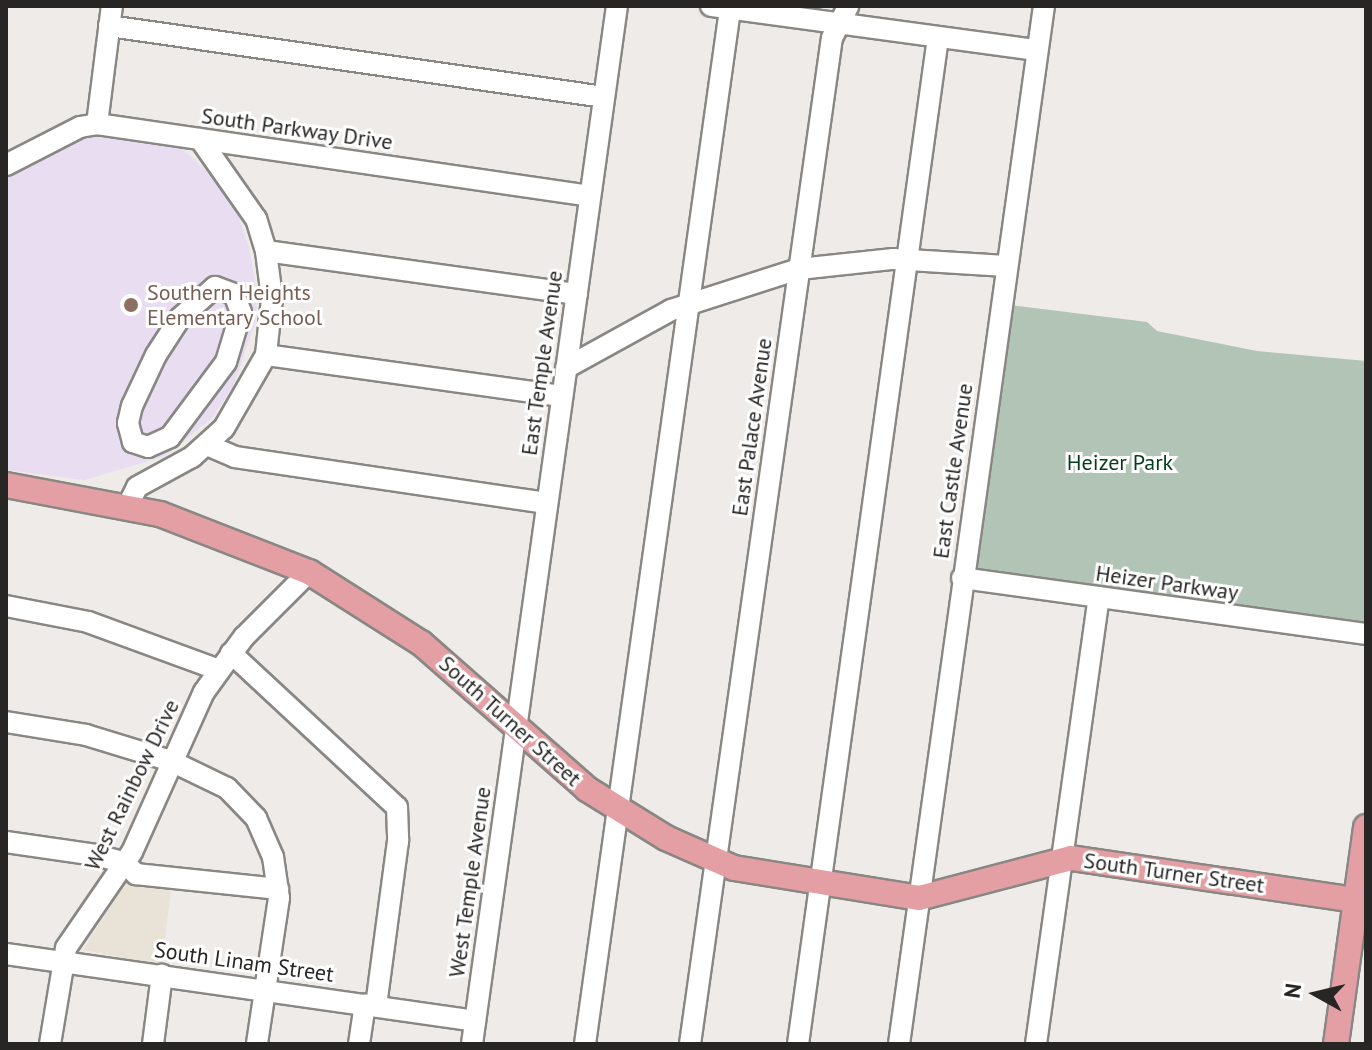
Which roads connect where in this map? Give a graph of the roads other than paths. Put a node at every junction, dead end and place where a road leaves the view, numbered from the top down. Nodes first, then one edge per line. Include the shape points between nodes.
1 (617, 6) edge
2 (848, 6) edge
3 (1044, 6) edge
4 (721, 8) edge
5 (110, 16) edge
6 (839, 25) junction
7 (938, 38) junction
8 (1036, 50) junction
9 (604, 97) junction
10 (97, 124) junction
11 (200, 139) junction
12 (6, 165) edge
13 (590, 196) junction
14 (266, 251) junction
15 (908, 258) junction
16 (1006, 266) junction
17 (799, 269) junction
18 (577, 294) junction
19 (692, 301) junction
20 (230, 352) junction
21 (264, 360) junction
22 (566, 368) junction
23 (562, 396) junction
24 (207, 445) junction
25 (6, 485) edge
26 (547, 503) junction
27 (127, 507) junction
28 (309, 572) junction
29 (962, 578) junction
30 (1099, 597) junction
31 (6, 606) edge
32 (1366, 634) edge
33 (225, 661) junction
34 (6, 722) edge
35 (516, 727) junction
36 (171, 761) junction
37 (618, 810) junction
38 (1366, 827) edge
39 (6, 842) edge
40 (1063, 859) junction
41 (716, 860) junction
42 (125, 863) junction
43 (820, 885) junction
44 (278, 889) junction
45 (919, 898) junction
46 (1358, 914) edge
47 (6, 954) edge
48 (62, 962) junction
49 (1357, 968) edge
50 (162, 975) junction
51 (265, 989) junction
52 (370, 1005) junction
53 (475, 1021) junction
54 (50, 1044) edge
55 (153, 1044) edge
56 (257, 1044) edge
57 (359, 1044) edge
58 (472, 1044) edge
59 (585, 1044) edge
60 (690, 1044) edge
61 (798, 1044) edge
62 (899, 1044) edge
63 (1036, 1044) edge
64 (1336, 1044) edge

1 - 9 street, East Temple Avenue
2 - 6 street, East Palace Avenue
3 - 8 street, East Castle Avenue
4 - 6 street
4 - 19 street
5 - 9 street
5 - 10 street
6 - 7 street
6 - 17 street, East Palace Avenue via 832,38
7 - 8 street
7 - 15 street
8 - 16 street, East Castle Avenue
9 - 13 street, East Temple Avenue
10 - 11 street, South Parkway Drive
10 - 12 street, South Parkway Drive via 80,127
11 - 13 street, South Parkway Drive
11 - 14 street via 256,219
13 - 18 street, East Temple Avenue
14 - 18 street
14 - 21 street via 272,298
15 - 16 street
15 - 17 street
15 - 43 street
16 - 29 street, East Castle Avenue
17 - 19 street
17 - 41 street, East Palace Avenue
18 - 22 street, East Temple Avenue
19 - 22 street
19 - 37 street
20 - 20 street via 241,320 240,303 234,294 215,287 180,318 156,355 132,406 128,423 133,442 148,447 170,437 206,394
20 - 21 street
21 - 23 street
21 - 24 street via 240,406
22 - 23 street, East Temple Avenue
23 - 26 street, East Temple Avenue
24 - 26 street via 266,462
24 - 27 street via 137,487
25 - 27 main road, South Turner Street
26 - 35 street, East Temple Avenue
27 - 28 main road, South Turner Street via 206,529
28 - 33 street, West Rainbow Drive
28 - 35 main road, South Turner Street via 421,643
29 - 30 street, Heizer Parkway
29 - 45 street, East Castle Avenue
30 - 32 street, Heizer Parkway
30 - 40 street
31 - 33 street via 88,622
33 - 36 street, West Rainbow Drive
33 - 52 street via 397,807 398,841
34 - 36 street via 86,735
35 - 37 main road, South Turner Street via 553,763
35 - 53 street, West Temple Avenue
36 - 42 street, West Rainbow Drive
36 - 44 street via 209,776 242,801 266,836
37 - 41 main road, South Turner Street
37 - 59 street
38 - 46 main road
39 - 42 street
40 - 45 main road, South Turner Street
40 - 46 main road, South Turner Street
40 - 63 street
41 - 43 main road, South Turner Street via 757,874
41 - 60 street, East Palace Avenue
42 - 44 street via 131,873 165,879
42 - 48 street, West Rainbow Drive via 66,948
43 - 45 main road, South Turner Street
43 - 61 street
44 - 51 street
45 - 62 street, East Castle Avenue
46 - 49 main road
47 - 48 street, South Linam Street
48 - 50 street, South Linam Street
48 - 54 street, West Rainbow Drive
49 - 64 main road
50 - 51 street, South Linam Street
50 - 55 street
51 - 52 street, South Linam Street
51 - 56 street
52 - 53 street, South Linam Street
52 - 57 street
53 - 58 street, West Temple Avenue

